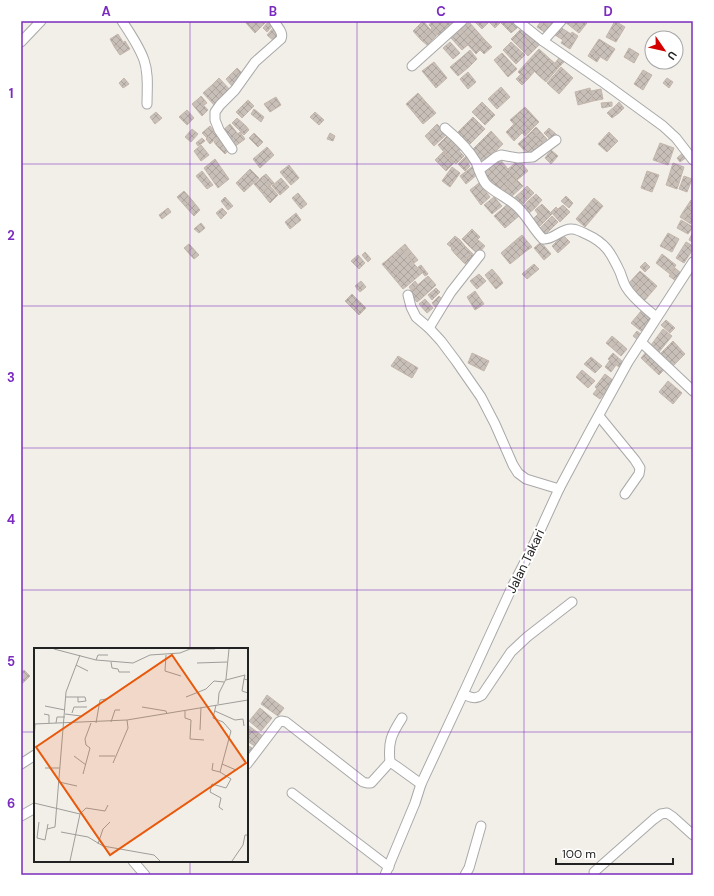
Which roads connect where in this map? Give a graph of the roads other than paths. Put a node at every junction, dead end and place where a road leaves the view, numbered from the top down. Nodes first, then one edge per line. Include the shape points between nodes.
1 (41, 21) edge
2 (122, 21) edge
3 (274, 21) edge
4 (462, 21) edge
5 (518, 21) edge
6 (561, 21) edge
7 (543, 41) junction
8 (21, 42) edge
9 (412, 66) dead end
10 (147, 104) dead end
11 (445, 128) dead end
12 (556, 140) dead end
13 (232, 149) dead end
14 (693, 160) edge
15 (479, 170) junction
16 (480, 255) dead end
17 (693, 262) edge
18 (408, 296) dead end
19 (656, 317) junction
20 (429, 328) junction
21 (641, 342) junction
22 (693, 391) edge
23 (598, 416) junction
24 (559, 489) junction
25 (625, 494) dead end
26 (572, 602) dead end
27 (463, 694) junction
28 (402, 718) dead end
29 (34, 756) edge
30 (390, 762) junction
31 (248, 763) edge
32 (21, 764) edge
33 (421, 784) junction
34 (292, 793) dead end
35 (34, 809) edge
36 (21, 816) edge
37 (481, 826) dead end
38 (693, 835) edge
39 (134, 862) edge
40 (387, 871) edge
41 (594, 872) dead end
42 (145, 875) edge
43 (465, 875) edge

1 - 8 street
2 - 10 street via 144,61
3 - 13 street via 282,32 281,39 255,62 215,112 219,130
4 - 9 street
5 - 7 street
6 - 7 street
7 - 14 street via 663,126
11 - 15 street via 469,150
12 - 15 street via 533,157 501,155
15 - 19 street via 486,184 521,210 543,239 550,239 570,228 602,243 615,262 625,286 634,298
16 - 20 street via 451,292
17 - 19 street, Jalan Takari
18 - 20 street via 416,318
19 - 21 street, Jalan Takari
20 - 24 street via 456,360 481,397 518,472 526,479
21 - 22 street
21 - 23 street, Jalan Takari
23 - 24 street, Jalan Takari
23 - 25 street via 640,468 639,474
24 - 27 street, Jalan Takari
26 - 27 street via 511,652 482,695 474,698
27 - 33 street, Jalan Takari
28 - 30 street via 390,739
29 - 32 street
30 - 31 street via 371,783 363,782 286,722 281,721
30 - 33 street
33 - 40 street, Jalan Takari
34 - 40 street
35 - 36 street
37 - 43 street
38 - 41 street via 667,813 661,814
39 - 42 street

